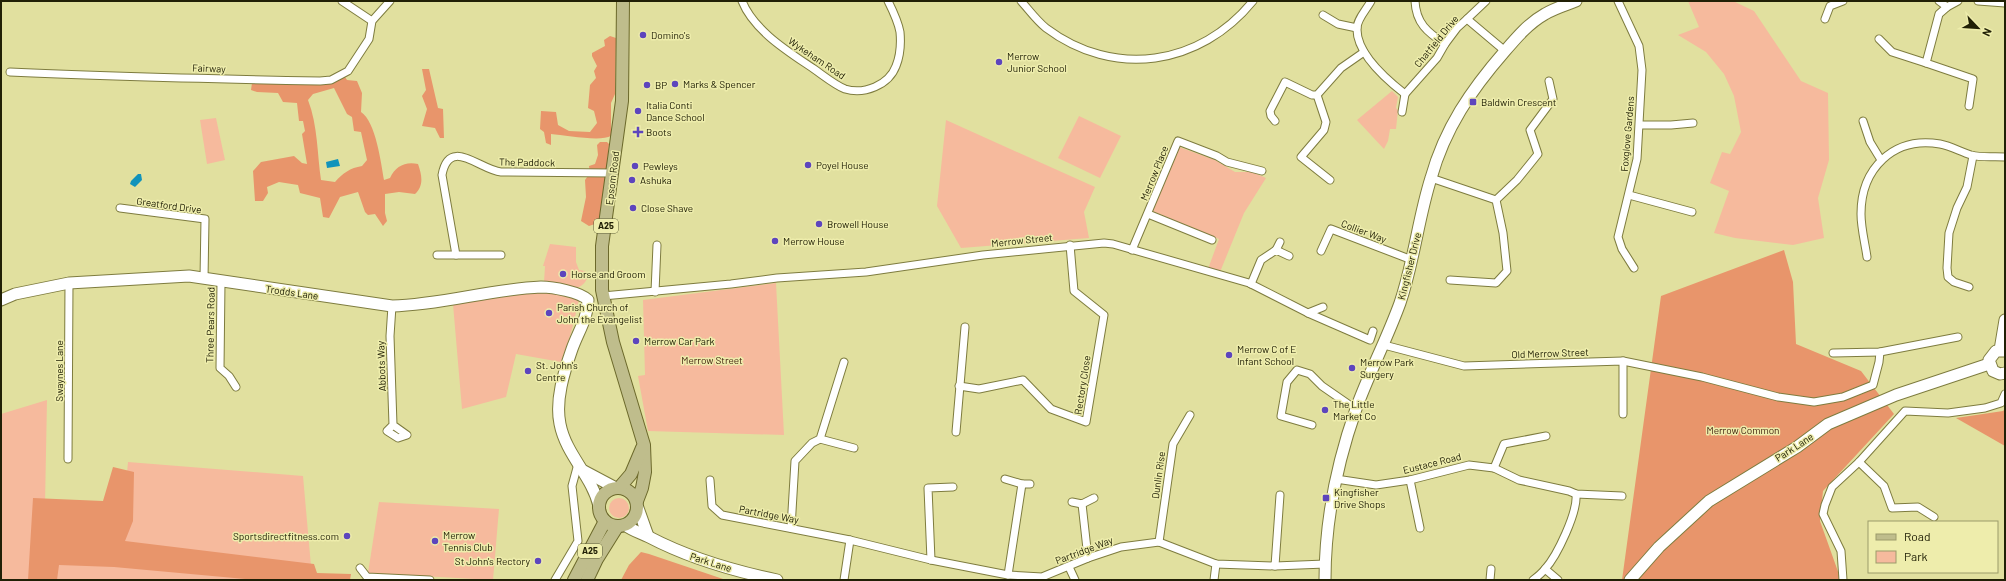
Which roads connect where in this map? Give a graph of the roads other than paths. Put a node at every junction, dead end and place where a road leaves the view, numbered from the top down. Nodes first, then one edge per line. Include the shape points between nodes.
1 (342, 1) edge
2 (390, 1) edge
3 (623, 1) edge
4 (742, 1) edge
5 (888, 1) edge
6 (1022, 1) edge
7 (1254, 1) edge
8 (1371, 1) edge
9 (1415, 1) edge
10 (1486, 1) edge
11 (1576, 1) edge
12 (1618, 1) edge
13 (1843, 1) edge
14 (1939, 1) edge
15 (1958, 1) edge
16 (1978, 1) edge
17 (2005, 3) edge
18 (1827, 4) edge
19 (1947, 7) junction
20 (1324, 15) dead end
21 (1467, 18) junction
22 (1825, 19) dead end
23 (372, 21) junction
24 (1357, 28) junction
25 (1879, 39) dead end
26 (1445, 44) junction
27 (1505, 51) junction
28 (1364, 52) junction
29 (1926, 63) junction
30 (10, 72) dead end
31 (1549, 81) dead end
32 (1405, 94) junction
33 (1317, 96) junction
34 (1969, 106) dead end
35 (1402, 112) dead end
36 (1275, 121) dead end
37 (1863, 121) dead end
38 (1693, 123) dead end
39 (1640, 125) junction
40 (1973, 156) junction
41 (2005, 157) edge
42 (1881, 160) junction
43 (1262, 171) dead end
44 (612, 173) junction
45 (1430, 178) junction
46 (1330, 180) dead end
47 (1629, 195) junction
48 (1496, 200) junction
49 (120, 208) dead end
50 (1692, 212) dead end
51 (1148, 214) junction
52 (1212, 240) dead end
53 (1280, 242) dead end
54 (657, 245) dead end
55 (1070, 245) junction
56 (1132, 250) junction
57 (1276, 250) junction
58 (1320, 251) dead end
59 (501, 254) dead end
60 (437, 255) dead end
61 (456, 255) junction
62 (1289, 256) dead end
63 (1867, 256) dead end
64 (1412, 260) junction
65 (1634, 268) dead end
66 (204, 279) junction
67 (1450, 280) dead end
68 (221, 282) junction
69 (69, 283) junction
70 (1251, 284) junction
71 (1970, 287) dead end
72 (655, 292) junction
73 (603, 296) junction
74 (1, 300) edge
75 (392, 306) junction
76 (1323, 307) dead end
77 (1308, 313) junction
78 (2005, 320) edge
79 (965, 327) dead end
80 (1373, 331) dead end
81 (1958, 337) dead end
82 (1384, 345) junction
83 (2002, 350) edge
84 (1880, 352) junction
85 (1833, 353) dead end
86 (1623, 361) junction
87 (844, 362) dead end
88 (1989, 364) junction
89 (2005, 375) edge
90 (959, 386) junction
91 (236, 387) dead end
92 (2005, 394) edge
93 (1357, 407) junction
94 (1624, 414) dead end
95 (1190, 415) dead end
96 (1312, 425) dead end
97 (393, 426) dead end
98 (956, 432) dead end
99 (1546, 436) dead end
100 (820, 439) junction
101 (644, 446) junction
102 (854, 448) dead end
103 (68, 459) dead end
104 (1859, 462) junction
105 (581, 467) junction
106 (1494, 468) junction
107 (1005, 479) dead end
108 (1336, 479) junction
109 (710, 480) dead end
110 (1410, 480) junction
111 (1022, 484) junction
112 (1030, 484) dead end
113 (953, 487) dead end
114 (618, 488) junction
115 (1576, 494) junction
116 (1280, 495) dead end
117 (1622, 496) dead end
118 (1094, 498) dead end
119 (1072, 502) dead end
120 (637, 504) junction
121 (1082, 504) junction
122 (599, 506) junction
123 (1934, 516) dead end
124 (605, 521) junction
125 (621, 526) junction
126 (791, 528) junction
127 (1420, 528) dead end
128 (648, 536) junction
129 (850, 540) junction
130 (1159, 542) junction
131 (1088, 558) junction
132 (931, 560) junction
133 (1216, 564) junction
134 (1325, 564) junction
135 (1275, 566) junction
136 (1069, 567) junction
137 (360, 568) dead end
138 (1491, 569) dead end
139 (1545, 569) junction
140 (1008, 575) junction
141 (430, 580) edge
142 (555, 580) edge
143 (574, 580) edge
144 (587, 580) edge
145 (777, 580) edge
146 (844, 580) edge
147 (1075, 580) edge
148 (1214, 580) edge
149 (1325, 580) edge
150 (1490, 580) edge
151 (1533, 580) edge
152 (1558, 580) edge
153 (1630, 580) edge
154 (1843, 580) edge

1 - 23 street
2 - 23 street
3 - 44 main road, Epsom Road / A25 via 622,101
4 - 5 street, Wykeham Road via 752,18 781,45 846,89 857,90 872,89 883,82 896,66 900,32
6 - 7 street via 1046,28 1076,47 1114,57 1148,60 1177,54 1212,39 1234,23
8 - 24 street
9 - 26 street via 1417,19 1423,28
10 - 21 street, Chatfield Drive
11 - 27 street, Kingfisher Drive via 1546,13 1529,26
12 - 39 street, Foxglove Gardens via 1639,46 1642,70
13 - 18 street
14 - 19 street
15 - 19 street
16 - 17 street
18 - 22 street
19 - 29 street via 1939,14
20 - 24 street via 1338,24
21 - 26 street, Chatfield Drive
21 - 27 street, Chatfield Drive
23 - 30 street, Fairway via 369,39 360,54 348,71 331,80 144,78
24 - 28 street
25 - 29 street via 1892,52
26 - 32 street, Chatfield Drive via 1437,58
27 - 45 street, Kingfisher Drive via 1480,79 1467,99 1445,140
28 - 32 street via 1388,80
28 - 33 street via 1341,68
29 - 34 street via 1973,79
31 - 48 street via 1553,99 1530,130 1538,154 1517,180
32 - 35 street
33 - 36 street via 1285,82 1270,111
33 - 46 street via 1326,122 1324,130 1301,157
37 - 42 street via 1870,142
38 - 39 street
39 - 47 street, Foxglove Gardens via 1637,159
40 - 41 street
40 - 42 street via 1940,144 1913,143 1898,147
40 - 71 street via 1968,187 1957,208 1949,233 1947,268 1948,277 1954,282
42 - 63 street via 1864,190 1861,221
43 - 51 street, Merrow Place via 1227,162 1178,141
44 - 61 street, The Paddock via 501,172 457,156 448,159 442,175
44 - 73 main road, Epsom Road / A25 via 602,246
45 - 48 street
45 - 64 street, Kingfisher Drive
47 - 50 street
47 - 65 street, Foxglove Gardens via 1618,237
48 - 67 street via 1504,233 1507,271 1496,283
49 - 66 street, Greatford Drive via 205,220
51 - 52 street
51 - 56 street, Merrow Place
53 - 57 street
54 - 72 street
55 - 56 street, Merrow Street via 1104,243
55 - 72 street, Merrow Street via 866,272 783,277
55 - 90 street, Rectory Close via 1074,291 1104,314 1086,422 1051,409 1023,380 979,389
56 - 70 street, Merrow Street
57 - 62 street
57 - 70 street via 1261,260
58 - 64 street, Collier Way via 1332,229
59 - 61 street
60 - 61 street
64 - 82 street, Kingfisher Drive via 1401,301
66 - 68 street, Trodds Lane
66 - 69 street, Trodds Lane via 189,276
68 - 75 street, Trodds Lane
68 - 91 street, Three Pears Road via 220,368
69 - 74 street, Trodds Lane via 15,294
69 - 103 street, Swaynes Lane
70 - 77 street, Merrow Street
72 - 73 street, Merrow Street
73 - 101 main road, Epsom Road / A25 via 613,342
75 - 97 street, Abbots Way via 390,336
75 - 105 street, Trodds Lane via 416,306 543,287 584,296 588,300 588,311 572,349 560,395 560,423 569,449
76 - 77 street
77 - 80 street, Merrow Street via 1370,340
78 - 83 street
79 - 90 street
81 - 84 street
82 - 86 street, Old Merrow Street via 1464,366
82 - 93 street, Kingfisher Drive
83 - 88 street via 1990,356
84 - 85 street
84 - 86 street, Old Merrow Street via 1873,385 1843,397 1814,402 1778,397 1716,380
86 - 94 street
87 - 100 street
88 - 89 street via 1993,371
88 - 153 street, Park Lane via 1896,395 1828,424 1797,447 1709,501 1659,547
90 - 98 street
92 - 104 street via 2001,403 1985,408 1948,413 1905,411
93 - 96 street via 1348,404 1322,386 1310,374 1297,370 1287,382 1281,416
93 - 108 street, Kingfisher Drive
95 - 130 street, Dunlin Rise via 1173,444
99 - 106 street via 1504,444
100 - 102 street
100 - 126 street via 812,443 795,461
101 - 114 main road via 631,474
101 - 120 main road, Epsom Road / A25 via 645,472
104 - 123 street via 1884,486 1892,508 1918,507
104 - 154 street via 1832,487 1824,505 1823,514 1841,551
105 - 114 street
105 - 122 street via 595,492
105 - 142 street via 572,486 578,542
106 - 110 street, Eustace Road via 1469,465
106 - 115 street, Eustace Road via 1519,480
107 - 111 street
108 - 110 street, Eustace Road via 1376,485
108 - 134 street, Kingfisher Drive
109 - 126 street, Partridge Way via 712,506 722,515
110 - 127 street
111 - 112 street
111 - 140 street
113 - 132 street via 928,488
114 - 120 main road via 630,492
114 - 122 main road via 604,494
115 - 117 street, Eustace Road
115 - 139 street via 1577,502 1566,534
116 - 135 street
118 - 121 street
119 - 121 street
120 - 125 main road via 634,519
120 - 128 street
121 - 131 street
122 - 124 main road
124 - 125 main road
124 - 143 main road, A25
125 - 128 street, Park Lane
125 - 144 main road, A25 via 597,559
126 - 129 street, Partridge Way
128 - 145 street, Park Lane via 679,552
129 - 132 street, Partridge Way
129 - 146 street
130 - 131 street, Partridge Way via 1121,547
130 - 133 street, Partridge Way
131 - 136 street, Partridge Way
132 - 140 street, Partridge Way
133 - 135 street, Partridge Way
133 - 148 street
134 - 135 street, Partridge Way
134 - 149 street, Kingfisher Drive
136 - 140 street, Partridge Way via 1042,577
136 - 147 street
137 - 141 street via 367,577
138 - 150 street
139 - 151 street
139 - 152 street

